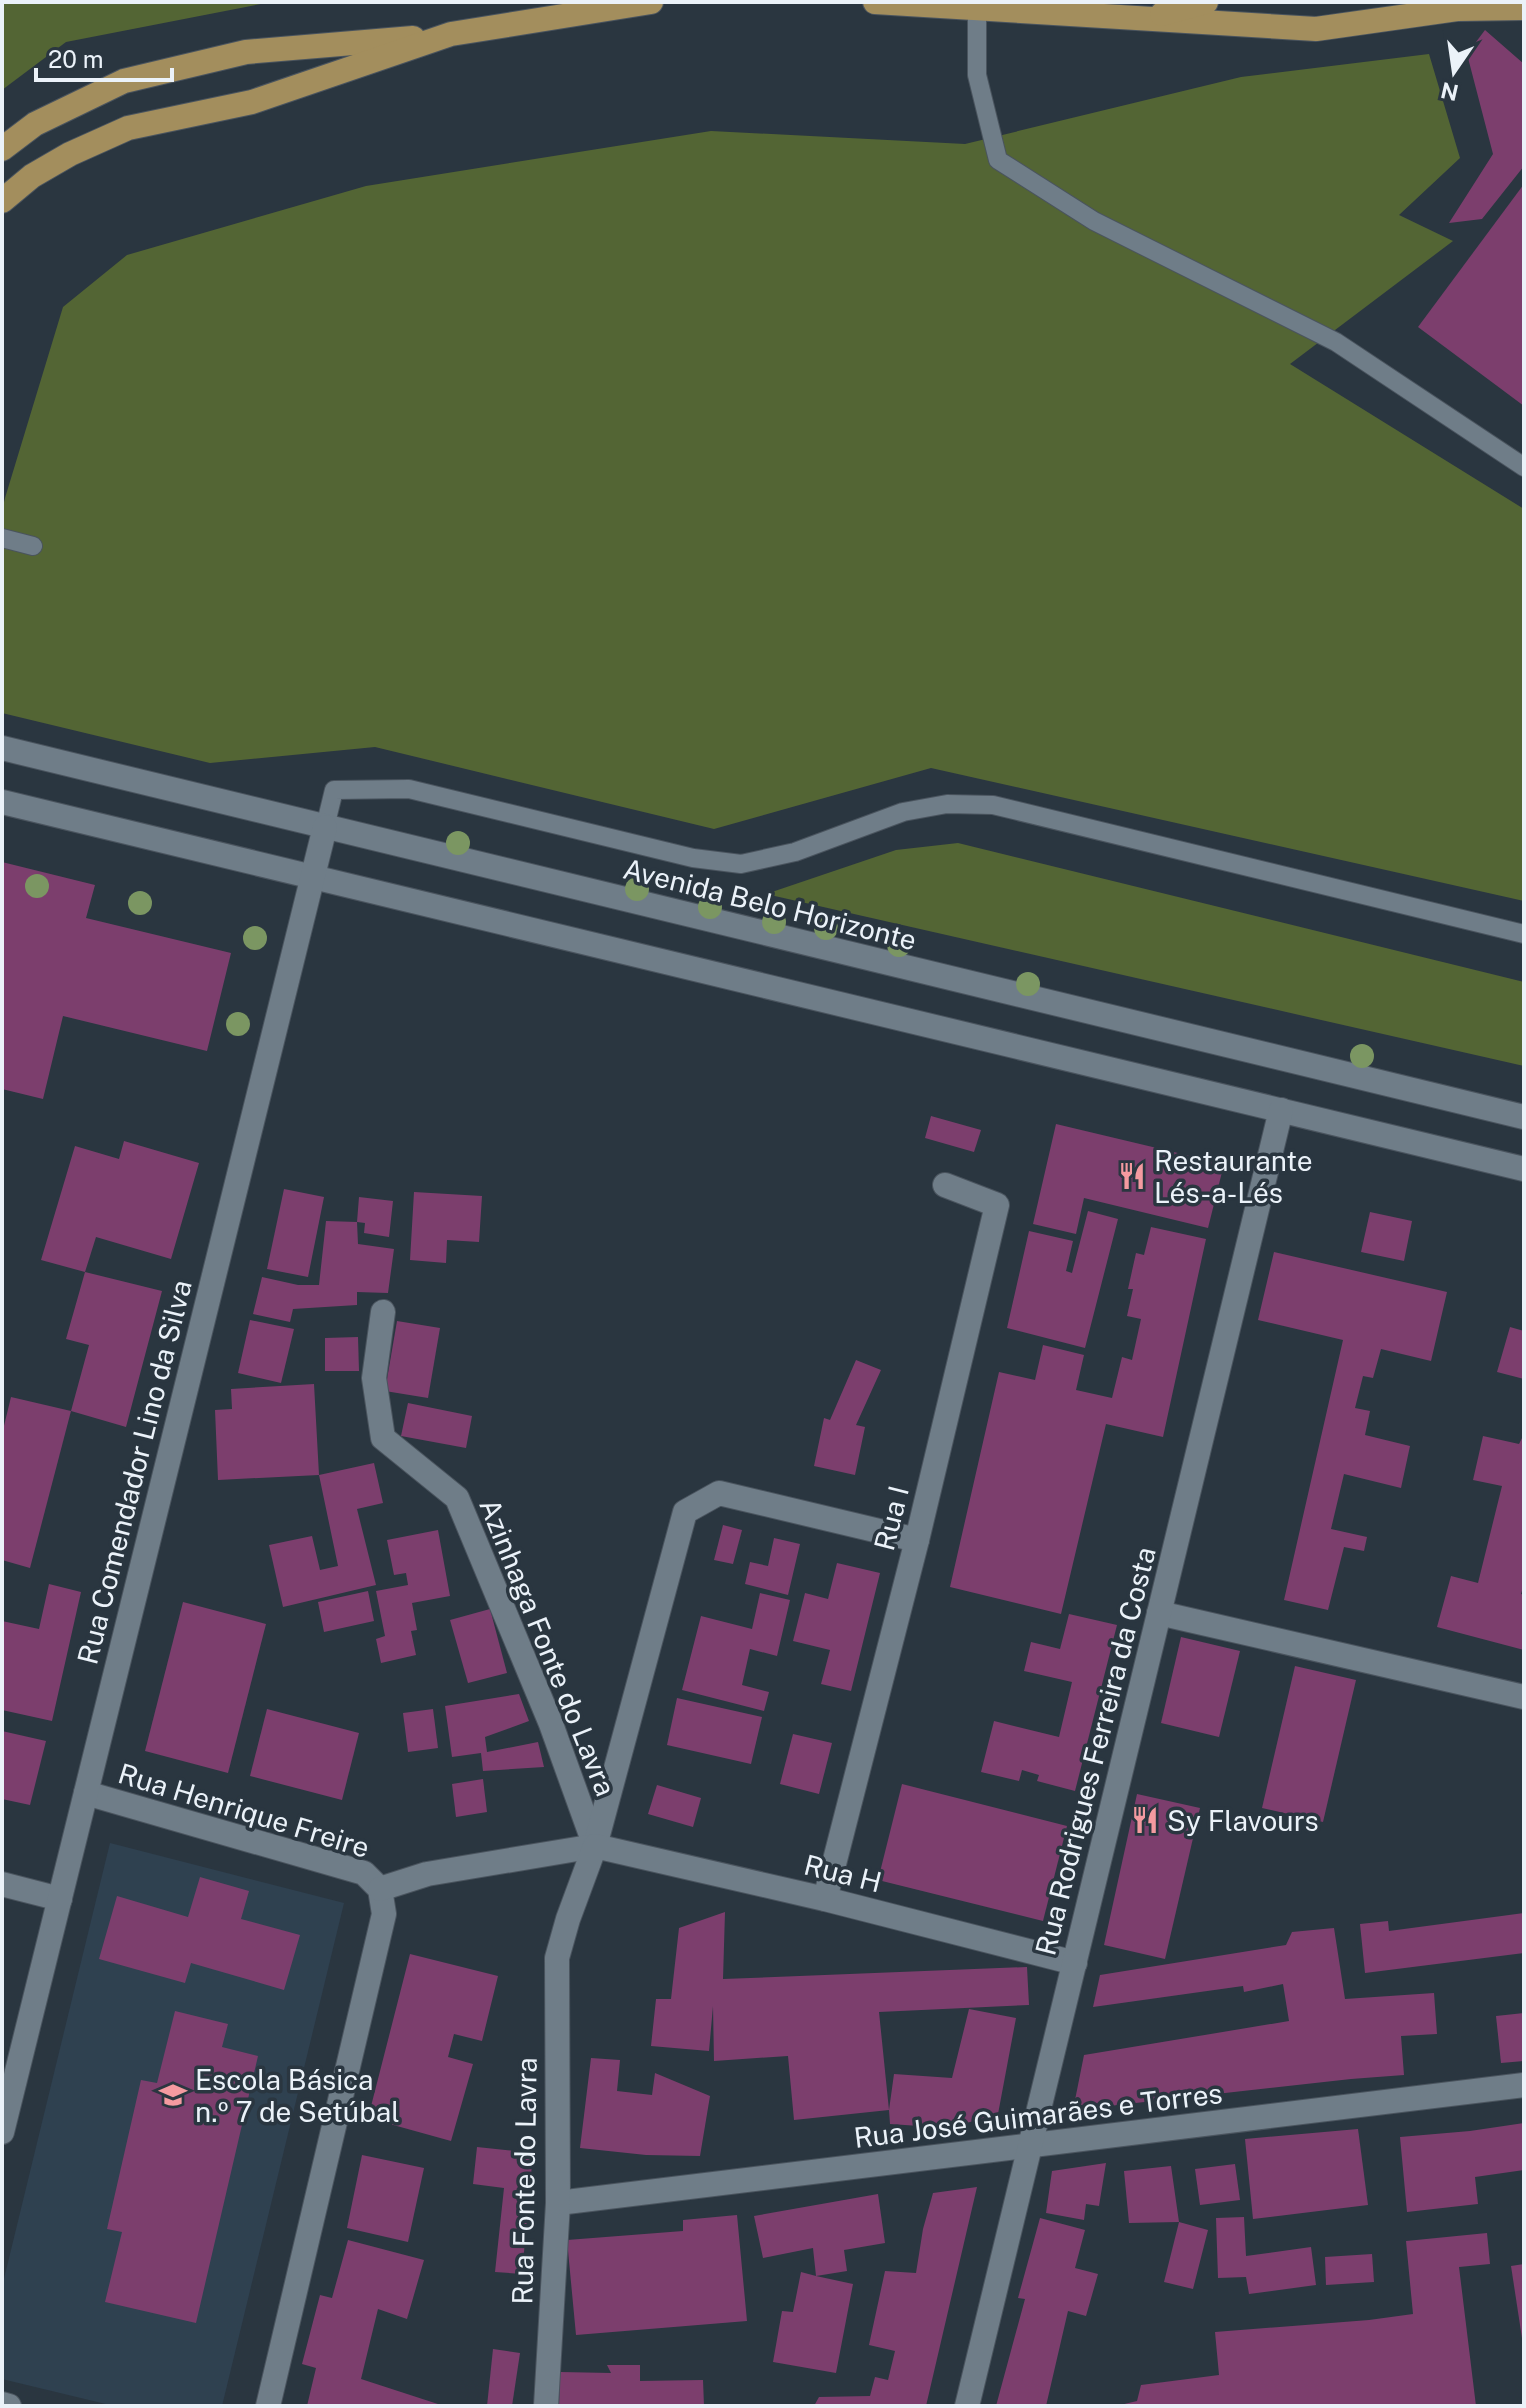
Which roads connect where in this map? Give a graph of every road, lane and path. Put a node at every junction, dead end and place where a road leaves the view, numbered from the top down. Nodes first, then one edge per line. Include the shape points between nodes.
1 (651, 2) edge
2 (875, 2) edge
3 (1206, 2) edge
4 (977, 7) junction
5 (1524, 8) edge
6 (1137, 20) junction
7 (451, 34) junction
8 (2, 149) edge
9 (2, 201) edge
10 (1524, 467) edge
11 (2, 538) edge
12 (33, 546) dead end
13 (8, 750) edge
14 (2, 802) edge
15 (325, 827) junction
16 (313, 877) junction
17 (1524, 934) edge
18 (1281, 1110) junction
19 (1524, 1117) edge
20 (1524, 1169) edge
21 (945, 1185) dead end
22 (383, 1312) dead end
23 (917, 1540) junction
24 (1159, 1613) junction
25 (1524, 1697) edge
26 (86, 1793) junction
27 (595, 1846) junction
28 (2, 1884) edge
29 (380, 1889) junction
30 (60, 1899) junction
31 (825, 1899) junction
32 (1075, 1963) junction
33 (1524, 2085) edge
34 (2, 2132) edge
35 (1030, 2147) junction
36 (558, 2203) junction
37 (2, 2404) edge
38 (9, 2406) edge
39 (268, 2406) edge
40 (546, 2406) edge
41 (967, 2406) edge

1 - 7 main road
2 - 4 main road
3 - 6 main road
4 - 6 main road
4 - 10 lane via 977,75 998,160 1094,221 1336,342
5 - 6 main road via 1457,9 1316,29
7 - 8 main road via 246,52 124,81 35,124
7 - 9 main road via 252,102 128,128 32,176
11 - 12 lane
13 - 15 street, Avenida Belo Horizonte
14 - 16 street
15 - 16 street, Rua Comendador Lino da Silva
15 - 17 lane via 334,790 409,789 693,858 741,864 795,852 903,812 947,804 993,805
15 - 19 street, Avenida Belo Horizonte
16 - 18 street
16 - 26 street, Rua Comendador Lino da Silva
18 - 20 street
18 - 24 street, Rua Rodrigues Ferreira da Costa
21 - 23 street, Rua I via 997,1205
22 - 27 street, Azinhaga Fonte do Lavra via 374,1378 383,1438 457,1498 551,1724
23 - 27 street via 719,1493 685,1512
23 - 31 street, Rua I
24 - 25 street
24 - 32 street, Rua Rodrigues Ferreira da Costa
26 - 29 street, Rua Henrique Freire via 364,1873
26 - 30 street, Rua Comendador Lino da Silva
27 - 29 street, Rua H via 427,1874
27 - 31 street, Rua H
27 - 36 street, Rua Fonte do Lavra via 557,1958
28 - 30 street
29 - 39 street, Rua Henrique Freire via 384,1914
30 - 34 street, Rua Comendador Lino da Silva
31 - 32 street, Rua H
32 - 35 street, Rua Rodrigues Ferreira da Costa
33 - 35 street, Rua José Guimarães e Torres
35 - 36 street, Rua José Guimarães e Torres
35 - 41 street, Rua Rodrigues Ferreira da Costa
36 - 40 street, Rua Fonte do Lavra
37 - 38 street

